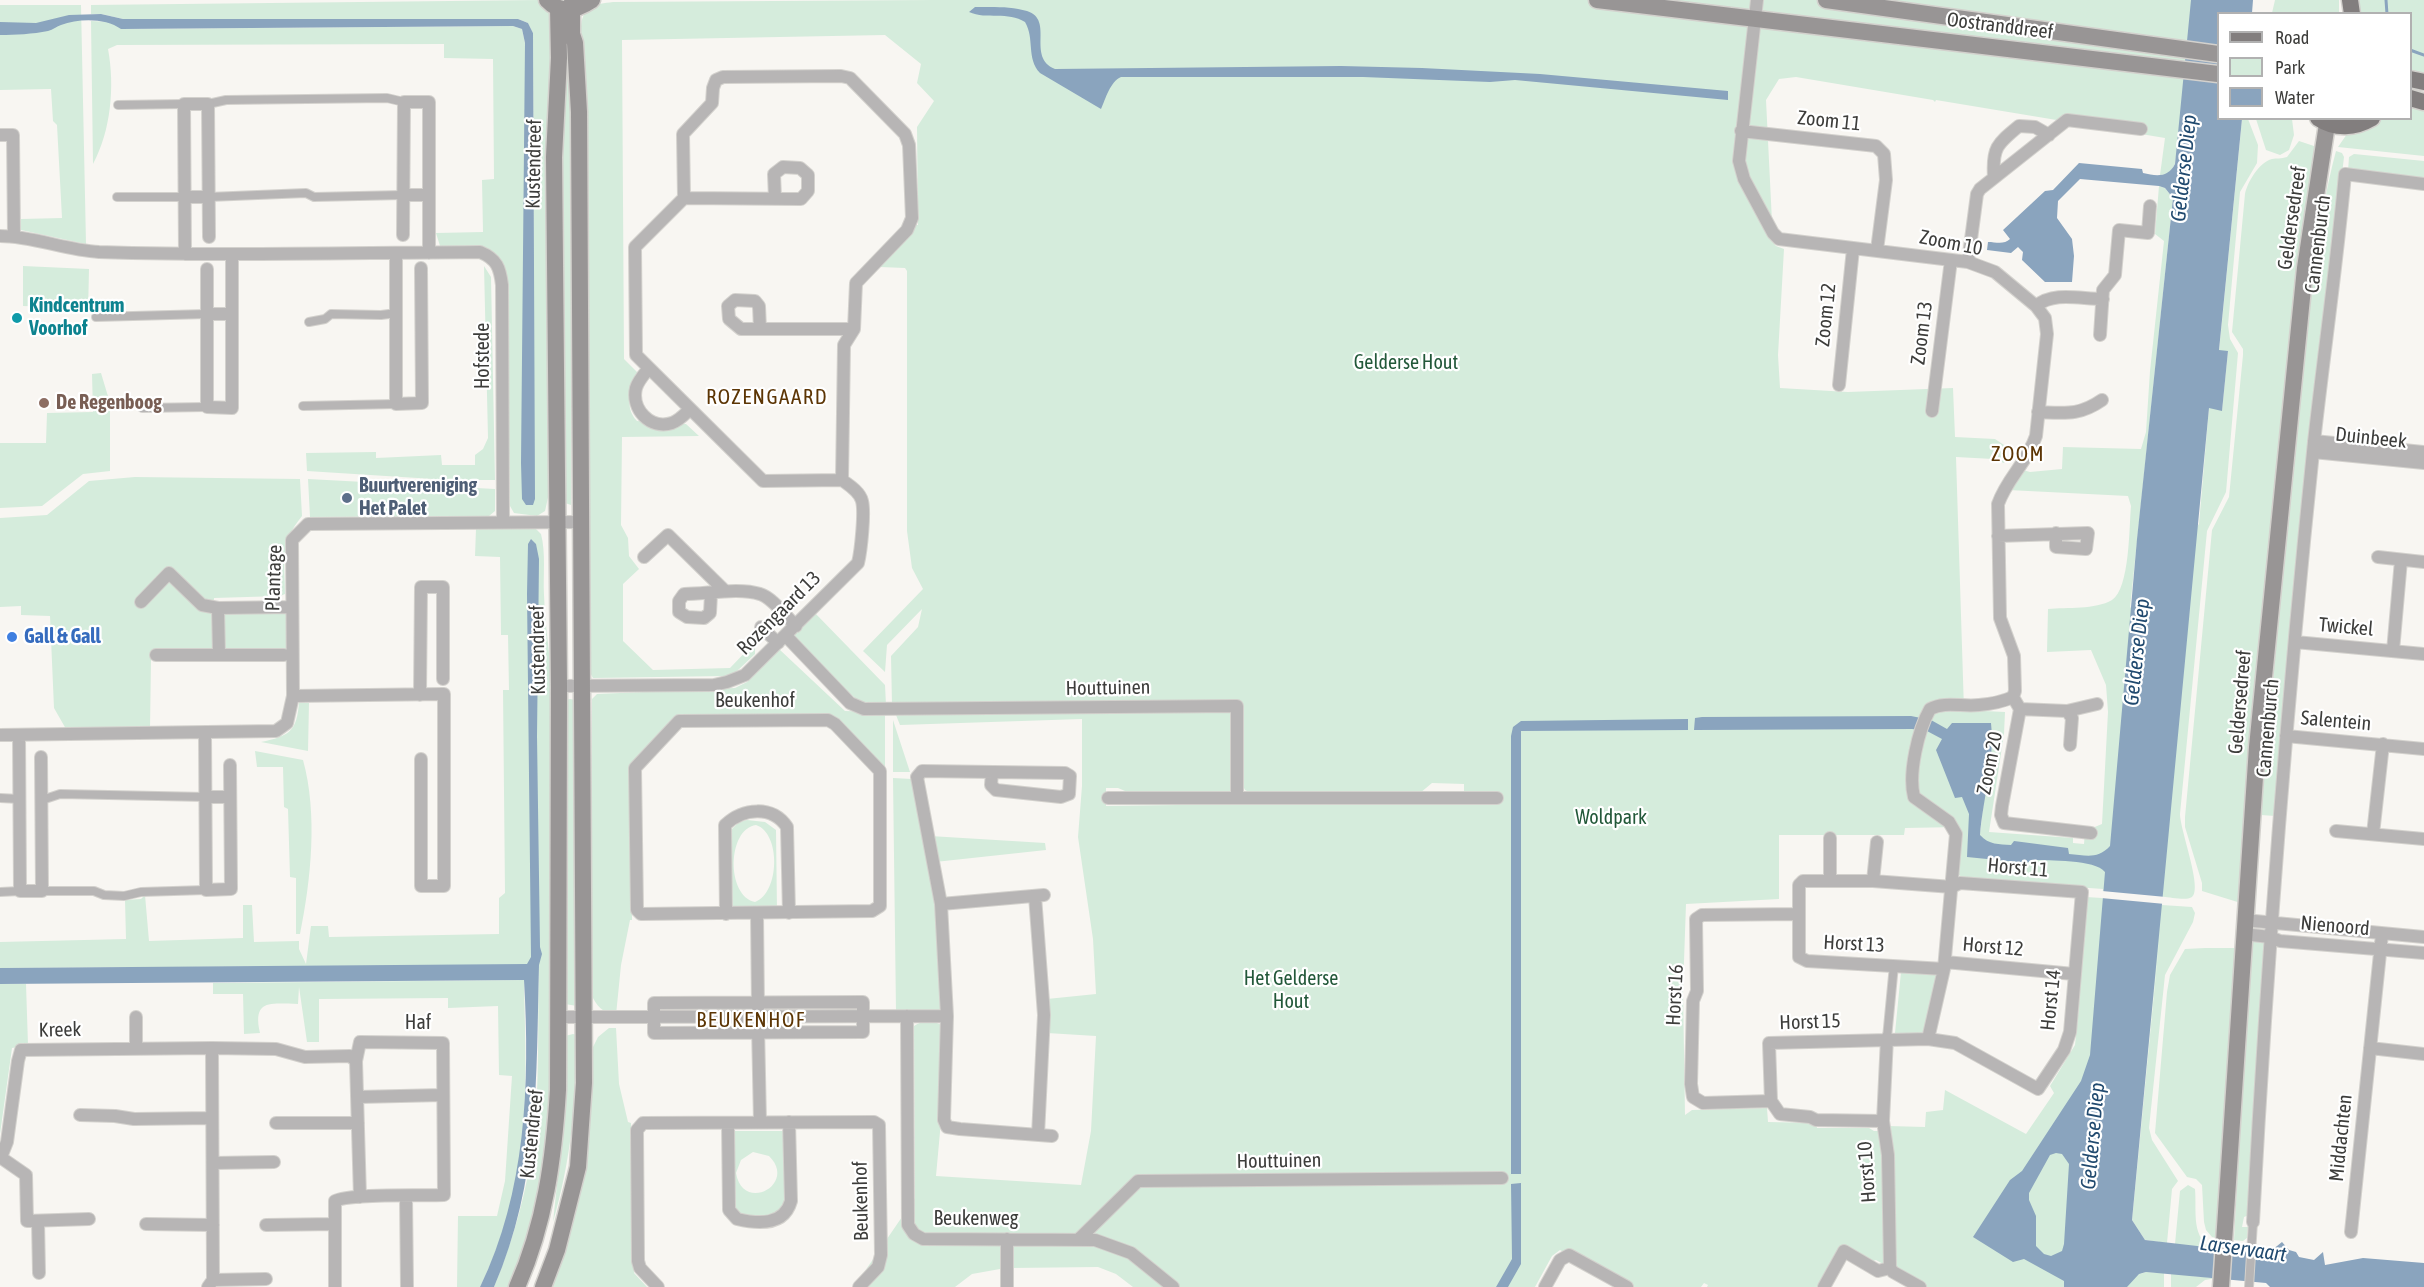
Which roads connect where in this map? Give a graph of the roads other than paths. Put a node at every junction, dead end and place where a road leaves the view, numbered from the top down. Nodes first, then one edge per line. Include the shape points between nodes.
1 (1597, 0) edge
2 (1757, 0) edge
3 (1826, 0) edge
4 (570, 3) edge
5 (1755, 17) junction
6 (2217, 54) edge
7 (2217, 74) edge
8 (404, 102) junction
9 (184, 104) junction
10 (208, 104) junction
11 (118, 105) dead end
12 (2368, 120) edge
13 (2337, 121) edge
14 (2140, 129) dead end
15 (1741, 131) junction
16 (0, 135) edge
17 (2049, 135) junction
18 (1994, 177) junction
19 (2424, 184) edge
20 (403, 195) junction
21 (429, 195) junction
22 (117, 197) dead end
23 (184, 197) junction
24 (209, 197) junction
25 (684, 198) junction
26 (775, 198) dead end
27 (2150, 206) dead end
28 (403, 235) dead end
29 (0, 236) edge
30 (14, 236) junction
31 (209, 237) dead end
32 (1853, 249) junction
33 (1877, 250) junction
34 (396, 253) junction
35 (429, 253) junction
36 (185, 254) junction
37 (232, 254) junction
38 (1951, 260) junction
39 (1968, 262) junction
40 (420, 268) dead end
41 (207, 269) dead end
42 (2103, 299) junction
43 (2036, 306) junction
44 (397, 313) junction
45 (207, 314) junction
46 (232, 314) junction
47 (420, 314) junction
48 (96, 317) dead end
49 (309, 322) dead end
50 (760, 329) dead end
51 (854, 329) junction
52 (2100, 335) dead end
53 (649, 368) junction
54 (1839, 385) dead end
55 (2102, 400) dead end
56 (396, 404) junction
57 (303, 406) dead end
58 (207, 407) junction
59 (142, 408) dead end
60 (690, 409) junction
61 (1932, 411) dead end
62 (2038, 412) junction
63 (2314, 447) junction
64 (2424, 452) edge
65 (2424, 463) edge
66 (842, 480) junction
67 (503, 521) junction
68 (557, 521) junction
69 (580, 522) junction
70 (2056, 533) dead end
71 (1998, 536) junction
72 (644, 557) dead end
73 (2378, 557) dead end
74 (2401, 560) junction
75 (2424, 562) edge
76 (725, 591) junction
77 (711, 594) dead end
78 (141, 602) dead end
79 (292, 607) junction
80 (218, 608) junction
81 (796, 626) junction
82 (760, 627) dead end
83 (782, 639) junction
84 (2295, 642) junction
85 (421, 645) junction
86 (443, 646) junction
87 (2393, 651) junction
88 (2424, 654) edge
89 (219, 655) junction
90 (284, 655) dead end
91 (156, 656) dead end
92 (443, 679) dead end
93 (560, 686) junction
94 (583, 686) junction
95 (420, 694) junction
96 (293, 696) junction
97 (2013, 697) junction
98 (2097, 704) dead end
99 (2020, 709) junction
100 (2067, 711) junction
101 (206, 734) junction
102 (0, 735) edge
103 (19, 735) junction
104 (2286, 736) junction
105 (2383, 744) junction
106 (2070, 745) dead end
107 (2424, 749) edge
108 (41, 757) dead end
109 (421, 759) dead end
110 (230, 765) dead end
111 (992, 772) junction
112 (206, 797) junction
113 (230, 797) junction
114 (1237, 797) junction
115 (0, 798) edge
116 (421, 798) junction
117 (444, 798) junction
118 (1108, 798) dead end
119 (1497, 798) dead end
120 (19, 799) junction
121 (42, 800) junction
122 (2336, 831) dead end
123 (2091, 833) dead end
124 (2373, 834) junction
125 (1830, 838) dead end
126 (2424, 839) edge
127 (1877, 842) dead end
128 (1830, 880) junction
129 (1873, 881) junction
130 (1799, 885) joint
131 (1952, 887) junction
132 (206, 890) junction
133 (20, 891) junction
134 (42, 891) junction
135 (0, 892) edge
136 (2082, 892) joint
137 (940, 904) junction
138 (789, 913) junction
139 (726, 914) junction
140 (757, 914) junction
141 (1799, 914) junction
142 (2271, 922) junction
143 (2247, 927) junction
144 (2382, 934) junction
145 (2271, 937) junction
146 (2424, 937) edge
147 (2381, 950) junction
148 (2424, 953) edge
149 (1894, 965) junction
150 (1944, 965) junction
151 (2074, 974) junction
152 (758, 1002) junction
153 (863, 1015) junction
154 (907, 1016) junction
155 (947, 1016) junction
156 (136, 1017) dead end
157 (560, 1017) junction
158 (758, 1017) junction
159 (584, 1018) junction
160 (653, 1019) junction
161 (758, 1033) junction
162 (1887, 1038) junction
163 (1928, 1038) junction
164 (136, 1048) junction
165 (212, 1048) junction
166 (2370, 1048) junction
167 (2424, 1054) edge
168 (356, 1061) junction
169 (443, 1095) junction
170 (358, 1097) junction
171 (1771, 1101) junction
172 (80, 1115) dead end
173 (212, 1118) junction
174 (760, 1122) junction
175 (789, 1122) junction
176 (1882, 1122) junction
177 (276, 1123) dead end
178 (358, 1123) junction
179 (728, 1123) junction
180 (1038, 1135) junction
181 (1052, 1136) dead end
182 (1, 1157) edge
183 (274, 1162) dead end
184 (213, 1163) junction
185 (1502, 1178) dead end
186 (406, 1196) junction
187 (360, 1197) junction
188 (89, 1220) dead end
189 (38, 1221) junction
190 (2253, 1222) joint
191 (146, 1224) dead end
192 (335, 1224) junction
193 (213, 1225) junction
194 (266, 1225) dead end
195 (2351, 1232) dead end
196 (2227, 1234) junction
197 (1007, 1239) junction
198 (1079, 1239) junction
199 (1890, 1268) junction
200 (39, 1273) dead end
201 (266, 1279) dead end
202 (210, 1283) edge
203 (335, 1287) edge
204 (407, 1287) edge
205 (517, 1287) edge
206 (543, 1287) edge
207 (658, 1287) edge
208 (859, 1287) edge
209 (1007, 1287) edge
210 (1173, 1287) edge
211 (1545, 1287) edge
212 (1627, 1287) edge
213 (1824, 1287) edge
214 (1920, 1287) edge
215 (2221, 1287) edge
216 (2228, 1287) edge
217 (2249, 1287) edge

1 - 5 main road, Oostranddreef
2 - 5 street
3 - 6 main road, Oostranddreef
4 - 68 main road, Kustendreef via 559,49 554,138
4 - 69 main road, Kustendreef via 578,34 575,43 579,112
5 - 7 main road, Oostranddreef
5 - 15 street, Zoom 10
8 - 10 street via 387,98 226,100
8 - 20 street
8 - 21 street via 429,102
9 - 10 street
9 - 11 street
9 - 23 street
10 - 24 street
12 - 13 main road via 2358,125
13 - 143 main road, Geldersedreef via 2312,269
14 - 17 street via 2067,120
15 - 32 street, Zoom 10 via 1739,161 1744,179 1773,233 1779,239
15 - 33 street, Zoom 11 via 1876,146 1884,154 1886,180
16 - 30 street via 13,135
17 - 18 street
17 - 18 street via 2035,127 2019,126 1995,148
18 - 39 street via 1977,194
19 - 63 street, Cannenburch via 2345,174
20 - 21 street
20 - 24 street
20 - 28 street
21 - 35 street
22 - 23 street
23 - 24 street
23 - 36 street
24 - 31 street
25 - 26 street
25 - 51 street via 683,134 712,103 716,80 850,78 905,134 909,145 912,218 908,230 856,284
25 - 53 street via 635,247 636,355
27 - 42 street via 2148,233 2119,230 2115,275 2103,290
29 - 30 street, Hofstede
30 - 36 street, Hofstede via 94,251
32 - 33 street, Zoom 10
32 - 54 street, Zoom 12
33 - 38 street, Zoom 10
34 - 35 street, Hofstede
34 - 37 street, Hofstede
34 - 44 street
35 - 67 street, Hofstede via 480,252 497,262
36 - 37 street, Hofstede
37 - 46 street
38 - 39 street, Zoom 10
38 - 61 street, Zoom 13
39 - 43 street, Zoom 10 via 1995,272
40 - 47 street
41 - 45 street
42 - 43 street via 2056,296
42 - 52 street
43 - 62 street, Zoom 10 via 2044,318 2047,334
44 - 47 street
44 - 49 street via 331,314 325,320
44 - 56 street
45 - 46 street
45 - 48 street
45 - 58 street
46 - 58 street via 232,408
47 - 56 street via 422,404
50 - 51 street
51 - 66 street via 844,345
53 - 60 street
53 - 60 street via 636,387 641,414 651,422 669,424
55 - 62 street via 2088,410
56 - 57 street
58 - 59 street
60 - 66 street via 764,481
62 - 71 street, Zoom 10 via 2031,452 2004,487 1998,504
63 - 64 street, Duinbeek
63 - 65 street, Duinbeek
63 - 84 street, Cannenburch
66 - 81 street, Rozengaard 13 via 862,500 858,563
67 - 68 street, Plantage
67 - 79 street, Plantage via 308,524 292,540
68 - 69 street, Plantage
68 - 93 main road, Kustendreef
69 - 94 main road, Kustendreef
70 - 71 street
71 - 97 street, Zoom 10 via 2000,618 2014,656
72 - 76 street via 668,535
73 - 74 street
74 - 75 street
74 - 87 street, Twickel
76 - 77 street
76 - 81 street via 761,594
78 - 80 street via 169,573 202,605
79 - 80 street
79 - 96 street, Plantage
80 - 89 street
81 - 83 street, Rozengaard 13
82 - 83 street
83 - 94 street, Rozengaard 13 via 745,675 727,682
83 - 114 street, Houttuinen via 850,704 864,709 1237,706
84 - 87 street, Twickel
84 - 104 street, Cannenburch
85 - 86 street
85 - 86 street via 421,587 443,587
85 - 95 street
86 - 92 street
87 - 88 street, Twickel
89 - 90 street
89 - 91 street
93 - 94 street, Rozengaard 13
93 - 157 main road, Kustendreef
94 - 159 main road, Kustendreef
95 - 96 street
95 - 117 street via 444,694
96 - 101 street, Plantage via 287,723 276,731
97 - 99 street, Zoom 20
97 - 131 street via 1978,705 1939,705 1928,712 1911,772 1914,797 1949,822 1956,834
98 - 100 street
99 - 100 street
99 - 123 street, Zoom 20 via 2002,806 2004,823
100 - 106 street via 2072,718
101 - 103 street, Plantage
101 - 112 street
102 - 103 street, Plantage
103 - 120 street
104 - 105 street, Salentein
104 - 142 street, Cannenburch
105 - 107 street, Salentein
105 - 124 street, Salentein
108 - 121 street
109 - 116 street
110 - 113 street
111 - 111 street via 991,785 996,790 1061,797 1069,794 1070,776 1065,772
111 - 137 street via 922,771 917,777
112 - 113 street
112 - 121 street via 60,794
112 - 132 street
113 - 132 street via 231,889
114 - 118 street
114 - 119 street
115 - 120 street
116 - 117 street
116 - 117 street via 421,886 444,886
120 - 121 street
120 - 133 street
121 - 134 street
122 - 124 street
124 - 126 street
125 - 128 street
127 - 129 street
128 - 129 street, Horst 11
128 - 130 street, Horst 11 via 1803,881
129 - 131 street, Horst 11
130 - 141 street, Horst 13
131 - 136 street, Horst 11 via 1960,883
131 - 150 street
132 - 134 street via 124,896 94,891
133 - 134 street
133 - 135 street
136 - 151 street, Horst 14
137 - 155 street
137 - 180 street via 1040,896 1044,1016
138 - 139 street via 787,827 782,820 756,810 735,816 725,825
138 - 139 street, Beukenhof via 872,911 880,906 880,771 828,720 679,721 635,768 637,910 641,914
138 - 140 street, Beukenhof
139 - 140 street, Beukenhof
140 - 152 street
141 - 149 street, Horst 13 via 1799,957 1807,961
141 - 171 street, Horst 16 via 1702,915 1696,919 1693,1097 1703,1103
142 - 143 street, Nienoord
142 - 144 street, Nienoord
142 - 145 street, Cannenburch
143 - 145 street, Nienoord
143 - 196 main road, Geldersedreef
144 - 146 street, Nienoord
144 - 147 street, Middachten
145 - 147 street, Nienoord
145 - 190 street, Cannenburch
147 - 148 street, Nienoord
147 - 166 street, Middachten
149 - 150 street, Horst 13
149 - 162 street, Horst 10
150 - 151 street, Horst 12
150 - 163 street
151 - 163 street, Horst 14 via 2070,1032 2064,1050 2038,1089 1955,1043
152 - 153 street via 863,1002
152 - 158 street
152 - 160 street via 654,1003
153 - 154 street
153 - 158 street
153 - 161 street via 862,1032
154 - 155 street
154 - 197 street, Beukenweg via 908,1225 923,1239
155 - 180 street via 947,1127
156 - 164 street
157 - 159 street
157 - 205 main road, Kustendreef via 555,1142 546,1201 532,1253
158 - 160 street
158 - 161 street
159 - 160 street
159 - 206 main road, Kustendreef via 578,1167
160 - 161 street via 654,1033
161 - 174 street
162 - 163 street
162 - 171 street, Horst 15 via 1769,1043
162 - 176 street, Horst 10
164 - 165 street, Kreek
164 - 182 street, Kreek via 21,1050 7,1142
165 - 168 street via 276,1049 305,1057 350,1056
165 - 173 street
166 - 167 street
166 - 195 street, Middachten
168 - 169 street, Haf via 360,1042 442,1043
168 - 170 street
169 - 170 street
169 - 186 street, Haf via 444,1195
170 - 178 street
171 - 176 street via 1780,1114 1816,1120
172 - 173 street
173 - 184 street
174 - 175 street, Beukenhof
174 - 179 street, Beukenhof
175 - 179 street via 791,1201 780,1219 766,1222 737,1219 729,1210
175 - 208 street, Beukenhof via 879,1125 881,1255 878,1267
176 - 199 street, Horst 10 via 1888,1155
177 - 178 street
178 - 187 street
179 - 207 street, Beukenhof via 643,1123 637,1130 638,1261
180 - 181 street
182 - 189 street, Kreek via 26,1174 27,1221
183 - 184 street
184 - 193 street
185 - 198 street, Houttuinen via 1138,1181
186 - 187 street, Haf
186 - 204 street
187 - 192 street, Haf via 334,1201
188 - 189 street
189 - 200 street, Kreek
190 - 217 street, Cannenburch
191 - 193 street
192 - 194 street
192 - 203 street, Haf
193 - 202 street
196 - 215 main road, Geldersedreef
196 - 216 main road, Geldersedreef
197 - 198 street, Beukenweg
197 - 209 street
198 - 210 street, Beukenweg via 1095,1240 1131,1253
199 - 213 street via 1878,1271 1844,1251
199 - 214 street
201 - 202 street
211 - 212 street via 1560,1260 1569,1255

